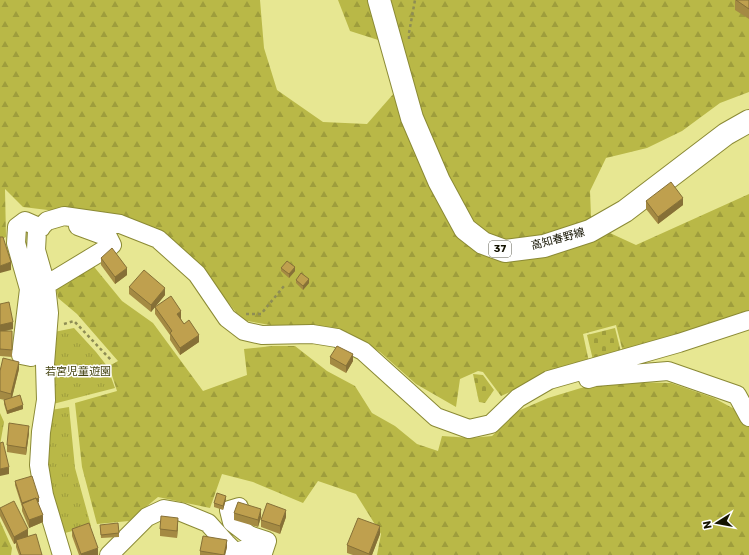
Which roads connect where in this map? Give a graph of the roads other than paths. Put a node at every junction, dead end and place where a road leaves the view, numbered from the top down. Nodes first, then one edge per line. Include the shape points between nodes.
1 (379, 0) edge
2 (749, 121) edge
3 (47, 223) junction
4 (47, 288) junction
5 (749, 320) edge
6 (518, 398) junction
7 (749, 417) edge
8 (239, 507) edge
9 (237, 553) edge
10 (62, 555) edge
11 (109, 555) edge

1 - 2 main road, 高知春野線 / 37 via 412,118 439,181 465,229 483,243 505,251 544,246 590,231 625,212 726,134
3 - 4 street via 37,231 36,250
3 - 4 street via 77,225 108,237 112,245
3 - 4 street via 25,221 17,227 16,243 29,289 21,355 31,356 38,304
3 - 6 street via 64,216 120,224 158,239 197,274 227,318 244,331 262,336 312,334 337,338 363,351 436,417 469,429 491,424
4 - 10 street via 49,313 45,364 46,400 39,465 44,495
5 - 6 street via 549,380
6 - 7 street via 595,377 668,370 737,396
8 - 9 street via 229,510 232,522 249,535 267,541 263,553 245,549
9 - 11 street via 208,523 181,512 164,509 147,517

